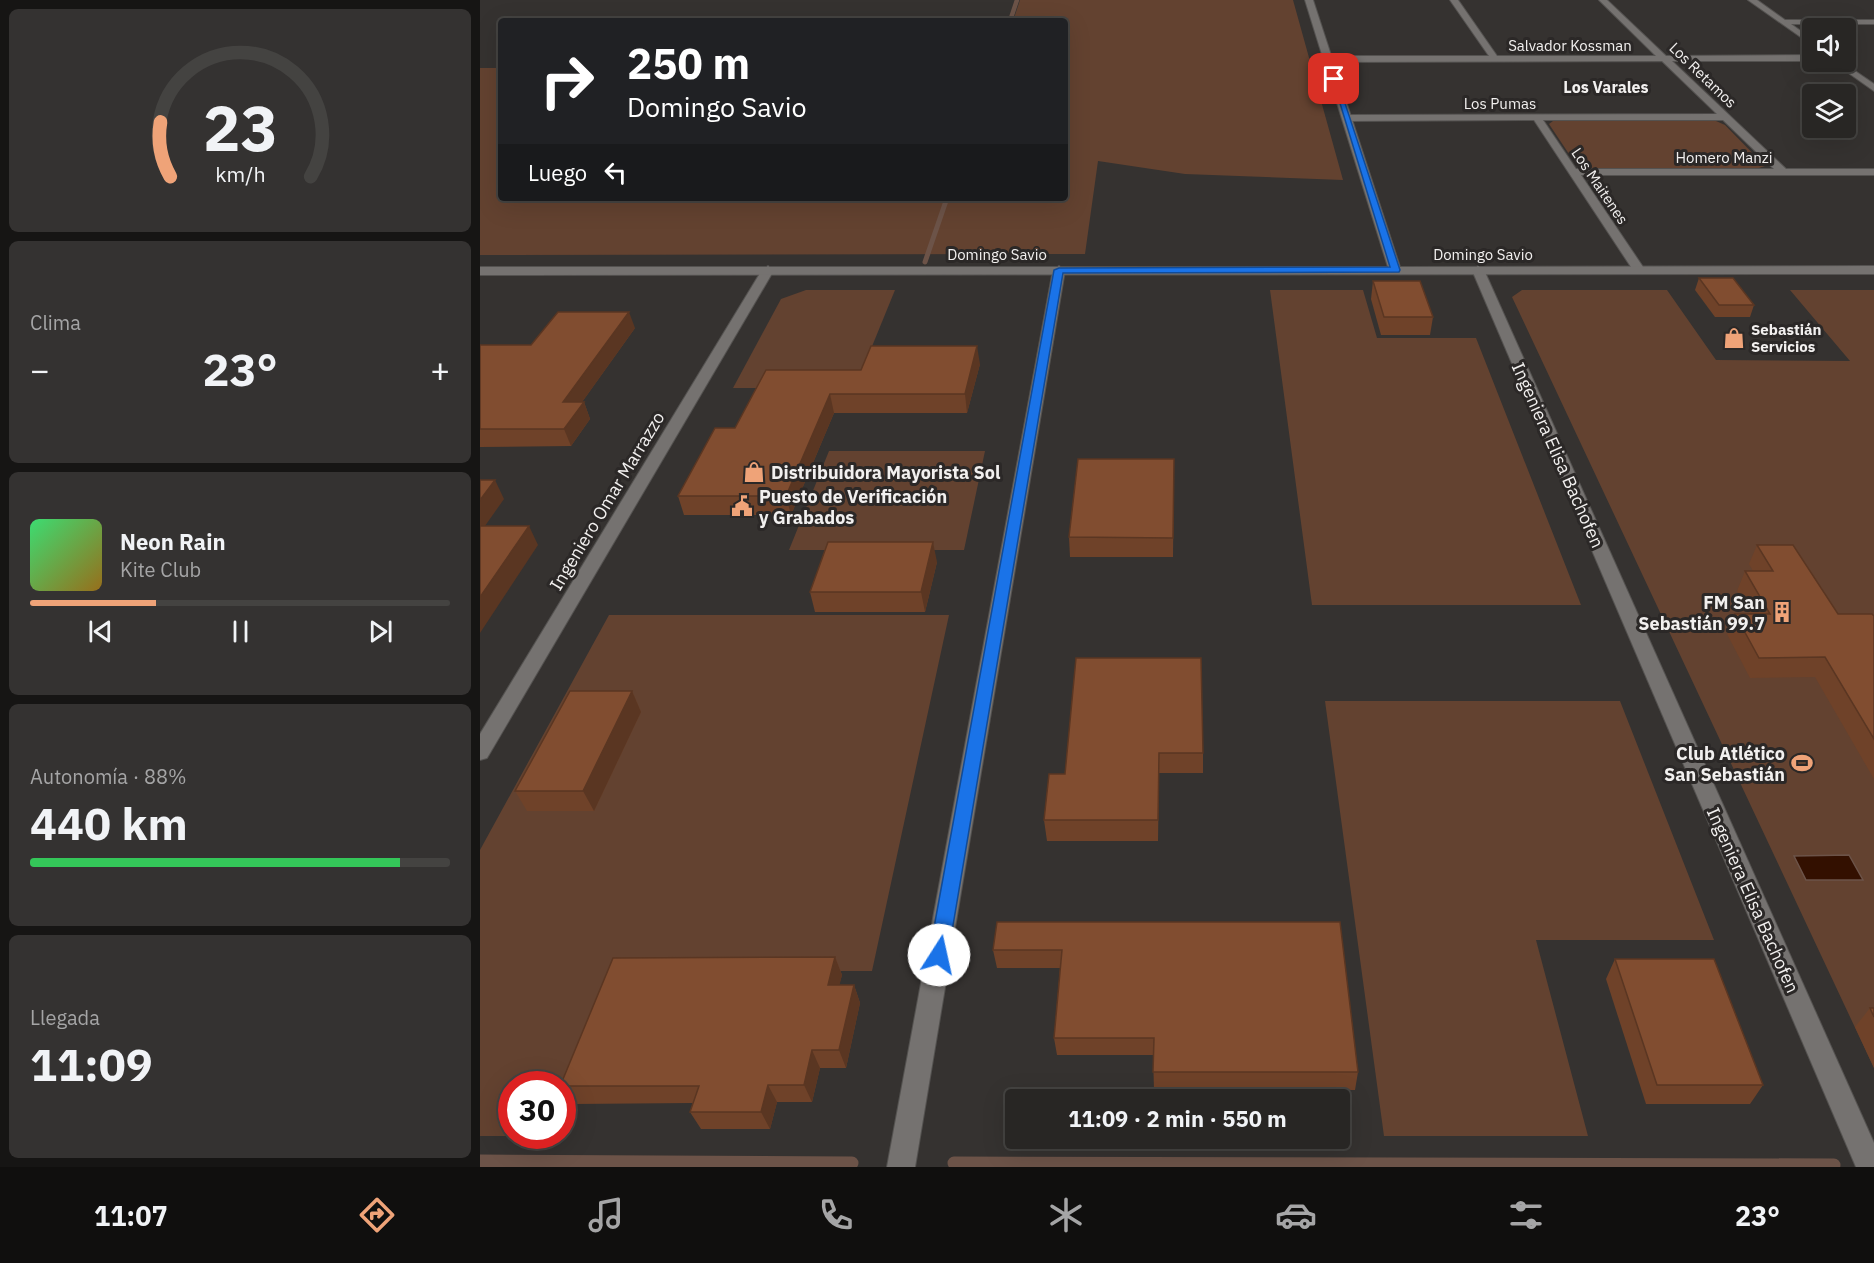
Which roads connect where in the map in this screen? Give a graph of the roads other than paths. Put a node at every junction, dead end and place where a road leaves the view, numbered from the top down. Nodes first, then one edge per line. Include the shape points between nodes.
1 (1309, 0) edge
2 (1454, 0) edge
3 (1603, 0) edge
4 (1752, 0) edge
5 (1782, 22) junction
6 (1874, 22) edge
7 (1802, 36) edge
8 (1664, 58) junction
9 (1802, 58) edge
10 (1328, 59) junction
11 (1495, 59) junction
12 (1851, 72) edge
13 (1874, 88) edge
14 (1725, 117) junction
15 (1347, 118) junction
16 (1537, 118) junction
17 (1574, 172) junction
18 (1783, 172) junction
19 (1874, 172) edge
20 (768, 270) junction
21 (1059, 270) junction
22 (1395, 270) junction
23 (1478, 270) junction
24 (1639, 270) junction
25 (1874, 270) edge
26 (480, 271) edge
27 (480, 752) edge
28 (902, 1167) edge
29 (1870, 1167) edge

1 - 10 street
2 - 11 street
3 - 8 street, Los Retamos
4 - 5 street
5 - 6 street
5 - 7 street
8 - 9 street, Salvador Kossman
8 - 11 street, Salvador Kossman
8 - 14 street, Los Retamos
10 - 11 street, Salvador Kossman
10 - 15 street
12 - 13 street
14 - 16 street, Los Pumas
14 - 18 street, Los Retamos
15 - 16 street, Los Pumas
15 - 22 street
16 - 17 street, Los Maitenes
17 - 18 street, Homero Manzi
17 - 24 street, Los Maitenes
18 - 19 street, Homero Manzi
20 - 21 street, Domingo Savio
20 - 26 street, Domingo Savio
20 - 27 street, Ingeniero Omar Marrazzo
21 - 22 street, Domingo Savio
21 - 28 street
22 - 23 street, Domingo Savio
23 - 24 street, Domingo Savio
23 - 29 street, Ingeniera Elisa Bachofen
24 - 25 street, Domingo Savio

